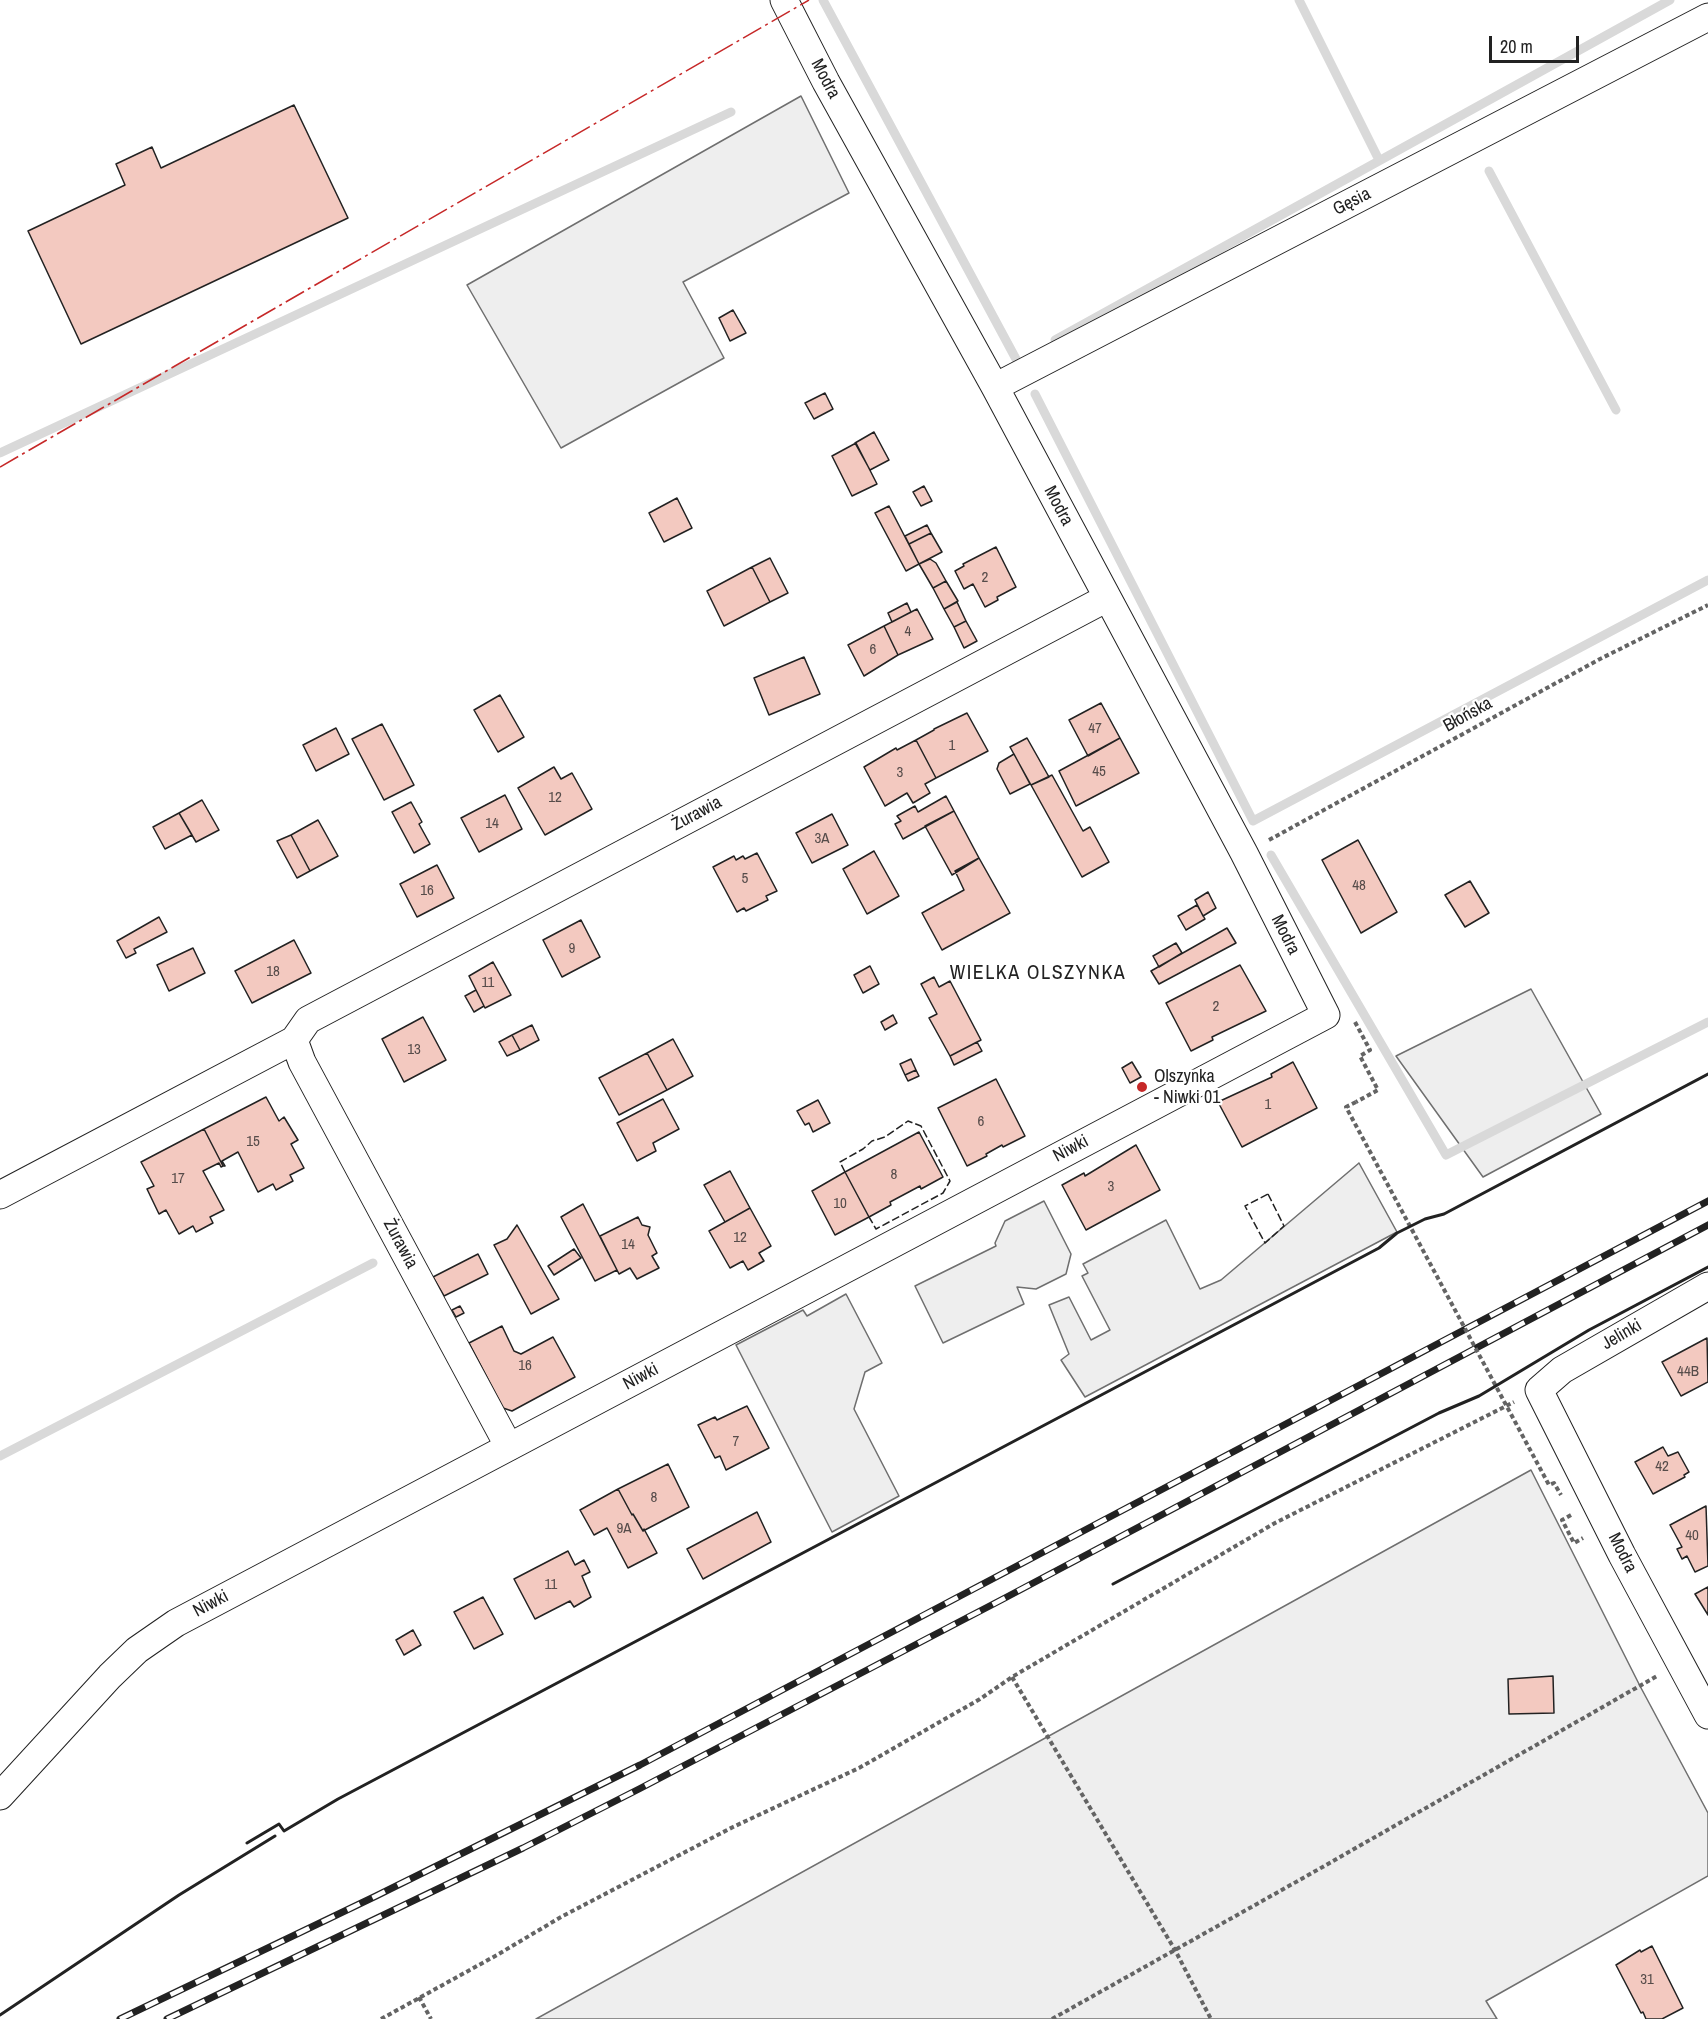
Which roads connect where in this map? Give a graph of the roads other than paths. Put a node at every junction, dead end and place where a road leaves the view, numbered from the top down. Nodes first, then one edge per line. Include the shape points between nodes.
1 (784, 0) edge
2 (1708, 17) edge
3 (995, 387) junction
4 (1107, 598) junction
5 (1326, 1015) joint
6 (294, 1040) junction
7 (0, 1195) edge
8 (1708, 1286) edge
9 (1539, 1390) joint
10 (509, 1447) junction
11 (1708, 1715) edge
12 (0, 1796) edge

1 - 3 street, Modra
2 - 3 street, Gęsia
3 - 4 street, Modra
4 - 5 street, Modra
4 - 6 street, Żurawia via 308,1020
5 - 10 street, Niwki
6 - 7 street, Żurawia
6 - 10 street, Żurawia via 302,1062
8 - 9 street, Jelinki via 1562,1370
9 - 11 street, Modra
10 - 12 street, Niwki via 176,1623 137,1650 110,1676

